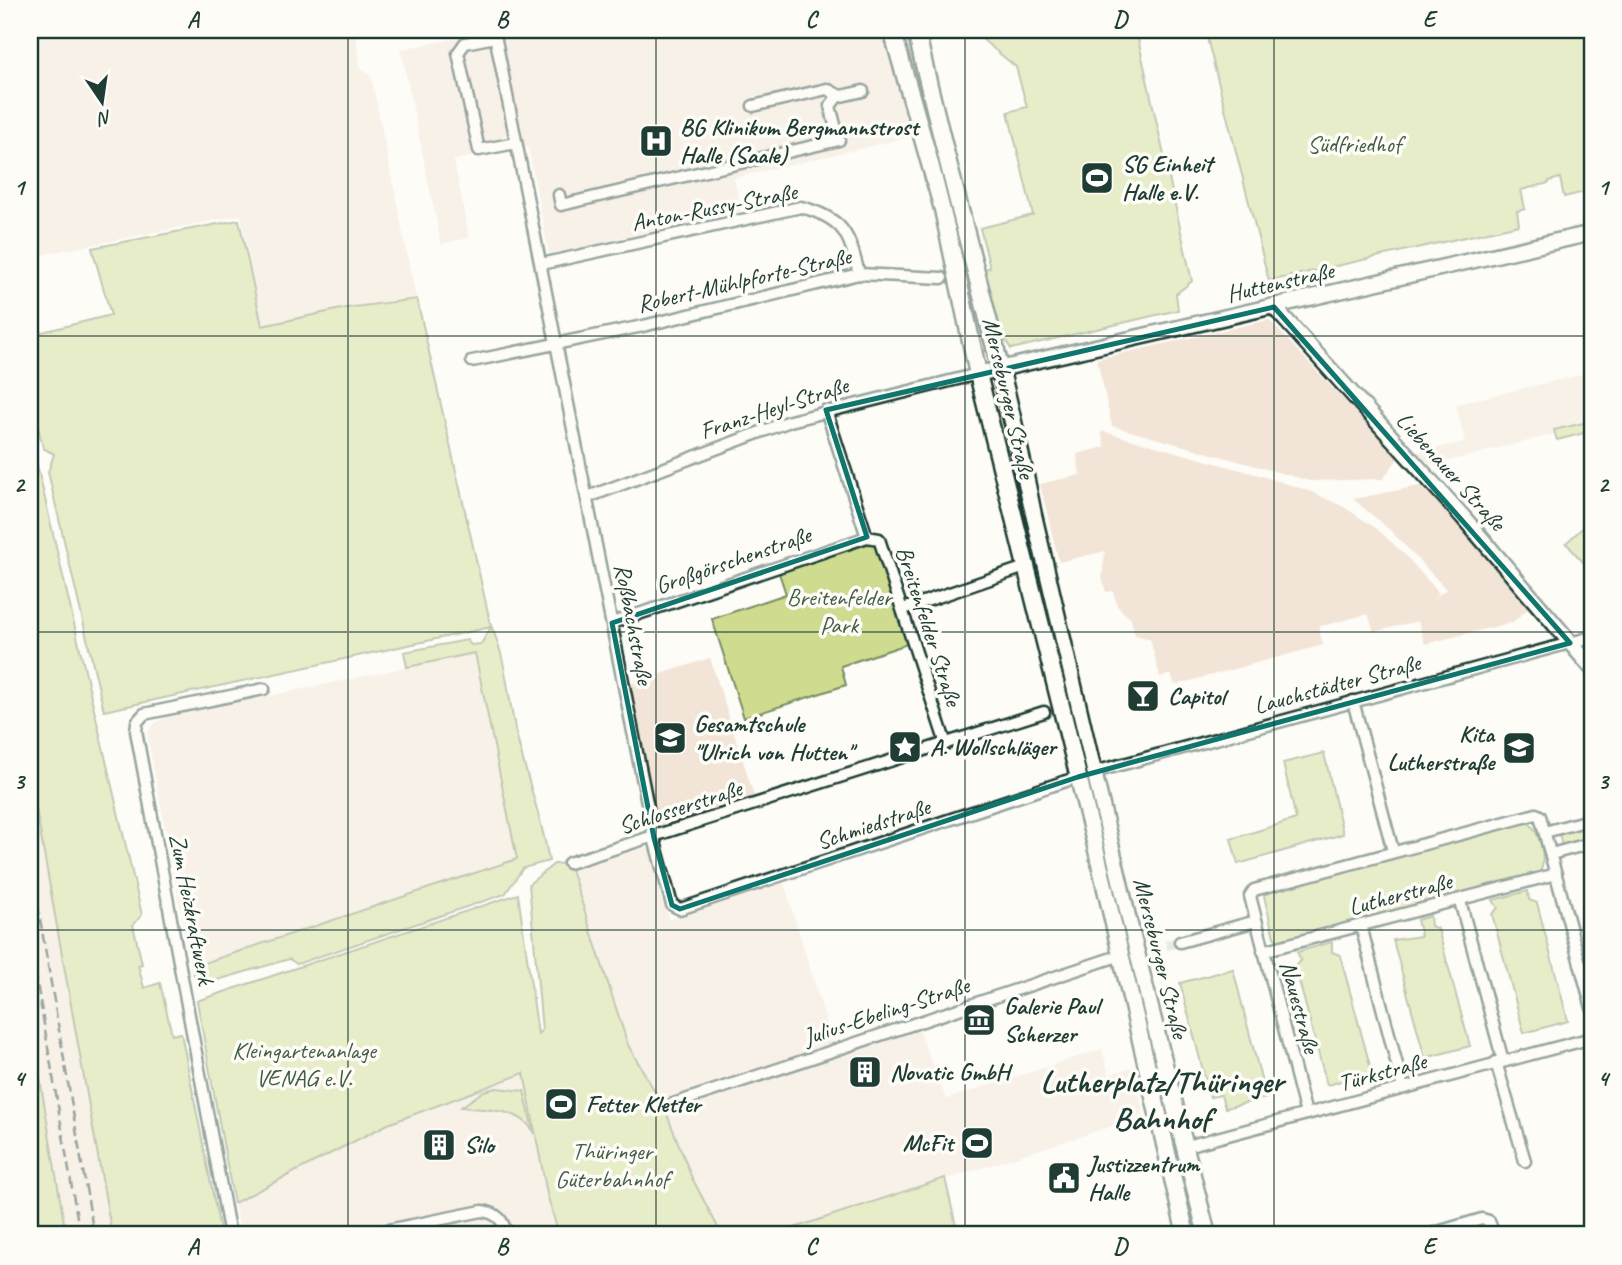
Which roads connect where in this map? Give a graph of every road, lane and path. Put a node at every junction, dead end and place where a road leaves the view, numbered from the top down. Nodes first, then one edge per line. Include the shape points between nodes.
1 (892, 30) edge
2 (916, 30) edge
3 (495, 33) edge
4 (863, 91) dead end
5 (840, 96) junction
6 (753, 106) dead end
7 (516, 143) junction
8 (559, 195) dead end
9 (1592, 233) edge
10 (541, 264) junction
11 (859, 274) junction
12 (942, 278) dead end
13 (1274, 307) junction
14 (556, 342) junction
15 (472, 361) dead end
16 (999, 369) junction
17 (978, 374) junction
18 (826, 410) junction
19 (588, 497) junction
20 (867, 537) junction
21 (1028, 566) junction
22 (903, 609) junction
23 (612, 623) junction
24 (1592, 637) edge
25 (1570, 643) junction
26 (1592, 668) edge
27 (264, 689) dead end
28 (1353, 701) junction
29 (1044, 712) dead end
30 (946, 744) junction
31 (1086, 774) junction
32 (1592, 819) edge
33 (1545, 832) junction
34 (654, 838) junction
35 (1592, 843) edge
36 (1392, 851) junction
37 (1551, 854) junction
38 (569, 863) dead end
39 (1556, 874) junction
40 (1460, 901) junction
41 (680, 909) joint
42 (1256, 921) junction
43 (1361, 926) junction
44 (1180, 942) tunnel mouth
45 (1263, 951) junction
46 (1121, 955) junction
47 (1592, 1008) edge
48 (1592, 1038) edge
49 (1500, 1062) junction
50 (1404, 1087) junction
51 (664, 1107) dead end
52 (1306, 1114) junction
53 (1189, 1145) junction
54 (1525, 1161) dead end
55 (230, 1235) edge
56 (363, 1235) edge
57 (507, 1235) edge
58 (1186, 1235) edge
59 (1207, 1235) edge
60 (1427, 1235) edge
61 (1494, 1235) edge

1 - 17 main road, Merseburger Straße via 943,209
2 - 16 main road, Merseburger Straße
3 - 7 street, Roßbachstraße
3 - 7 street via 465,43 458,52 479,150
4 - 5 street
5 - 6 street via 827,89
5 - 8 street via 830,106 839,141 680,174 561,205
7 - 10 street, Roßbachstraße
9 - 13 street, Huttenstraße
10 - 11 street, Anton-Russy-Straße via 801,207 825,214 844,229
10 - 14 street, Roßbachstraße
11 - 12 street, Robert-Mühlpforte-Straße
11 - 14 street, Robert-Mühlpforte-Straße
13 - 16 street, Huttenstraße
13 - 25 street, Liebenauer Straße
14 - 15 street
14 - 19 street, Roßbachstraße
16 - 17 street, Huttenstraße
16 - 31 main road, Merseburger Straße via 1021,451
17 - 18 street, Franz-Heyl-Straße
17 - 21 main road, Merseburger Straße
18 - 19 street, Franz-Heyl-Straße
18 - 20 street, Breitenfelder Straße
19 - 23 street, Roßbachstraße
20 - 22 street, Breitenfelder Straße via 879,538
20 - 23 street, Großgörschenstraße
21 - 22 street
21 - 31 main road, Merseburger Straße
22 - 30 street, Breitenfelder Straße
23 - 34 street, Roßbachstraße
24 - 25 street, Lauchstädter Straße
25 - 26 street, Liebenauer Straße
25 - 28 street, Lauchstädter Straße
27 - 55 street, Zum Heizkraftwerk via 144,714 136,731
28 - 31 street, Lauchstädter Straße
28 - 36 street
29 - 30 street, Schlosserstraße
30 - 34 street, Schlosserstraße
31 - 41 street, Schmiedstraße
31 - 46 main road, Merseburger Straße
31 - 53 main road, Merseburger Straße
32 - 33 street
33 - 36 street, Lutherstraße via 1536,814
33 - 37 street, Lutherstraße
34 - 38 street, Schlosserstraße
34 - 41 street, Roßbachstraße via 672,905
35 - 37 street
36 - 42 street, Lutherstraße via 1254,890 1250,896
37 - 39 street, Lutherstraße
39 - 40 street, Lutherstraße
39 - 47 street
40 - 43 street, Lutherstraße
40 - 49 street
42 - 44 street
42 - 45 street, Lutherstraße
43 - 45 street, Lutherstraße
43 - 50 street
45 - 52 street, Nauestraße
46 - 51 street, Julius-Ebeling-Straße
46 - 58 main road, Merseburger Straße
48 - 49 street, Türkstraße
49 - 50 street, Türkstraße
49 - 54 street
50 - 52 street, Türkstraße
52 - 53 street, Türkstraße
53 - 59 main road, Merseburger Straße
56 - 57 street via 482,1211 501,1218
60 - 61 street via 1482,1219 1489,1221

